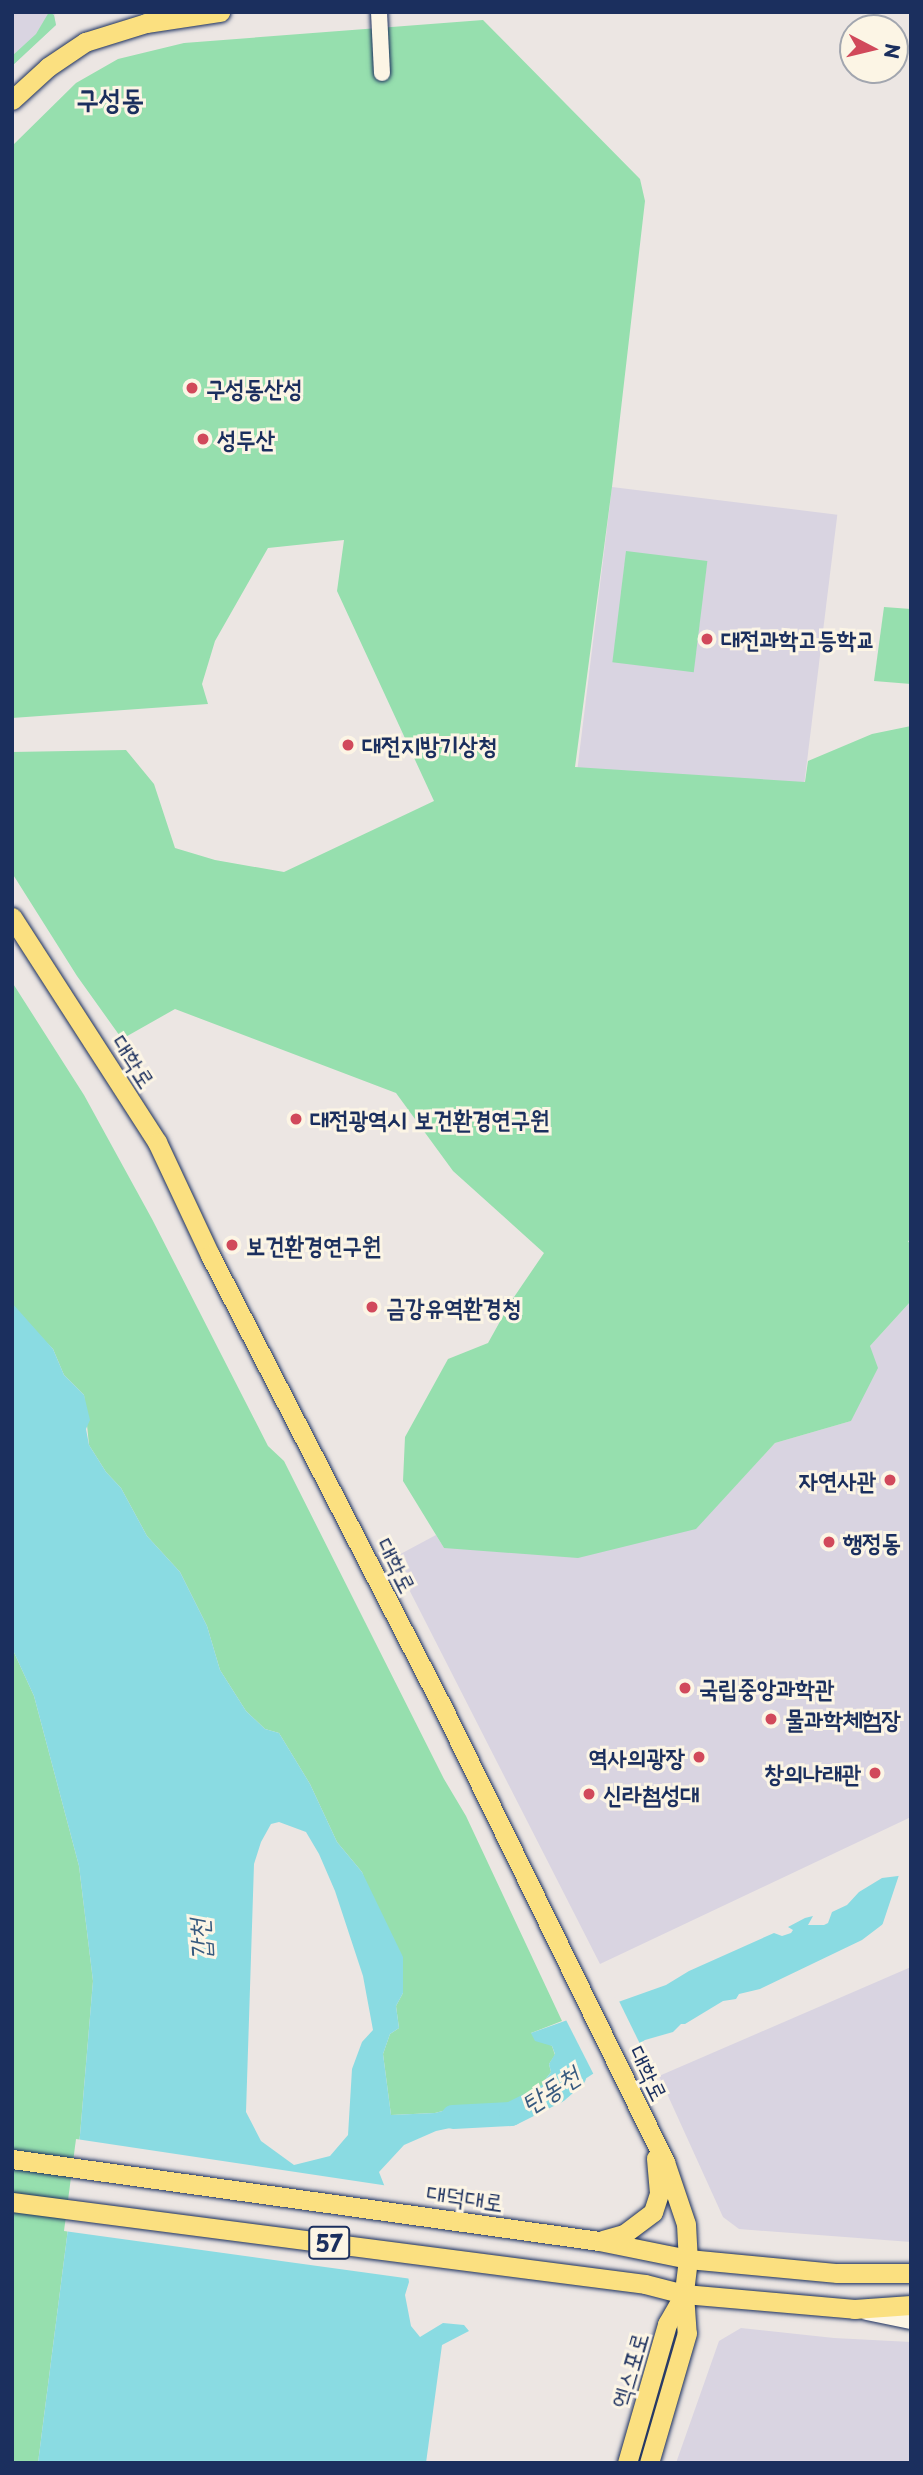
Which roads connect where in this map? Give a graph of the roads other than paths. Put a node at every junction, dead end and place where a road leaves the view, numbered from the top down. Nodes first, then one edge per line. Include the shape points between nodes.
1 (220, 12) edge
2 (379, 12) edge
3 (382, 73) dead end
4 (12, 100) edge
5 (12, 917) edge
6 (649, 2128) junction
7 (12, 2159) edge
8 (12, 2202) edge
9 (599, 2241) junction
10 (688, 2259) junction
11 (911, 2273) edge
12 (684, 2294) junction
13 (911, 2305) edge
14 (854, 2309) junction
15 (911, 2321) edge
16 (627, 2463) edge
17 (649, 2463) edge

1 - 4 main road via 146,23 85,42
2 - 3 street
5 - 6 main road, 대학로 via 157,1142
6 - 9 main road via 659,2169 653,2212 624,2234
6 - 10 main road, 대학로 via 678,2197 686,2224
7 - 9 main road, 대덕대로 / 57
8 - 12 main road, 57 via 645,2284
9 - 10 main road, 대덕대로 / 57
10 - 11 main road, 대덕대로 / 57 via 837,2273
10 - 12 main road, 엑스포로
12 - 14 main road, 57
12 - 16 main road, 엑스포로 via 667,2324
12 - 17 main road, 엑스포로 via 687,2333
13 - 14 main road, 57
14 - 15 street

